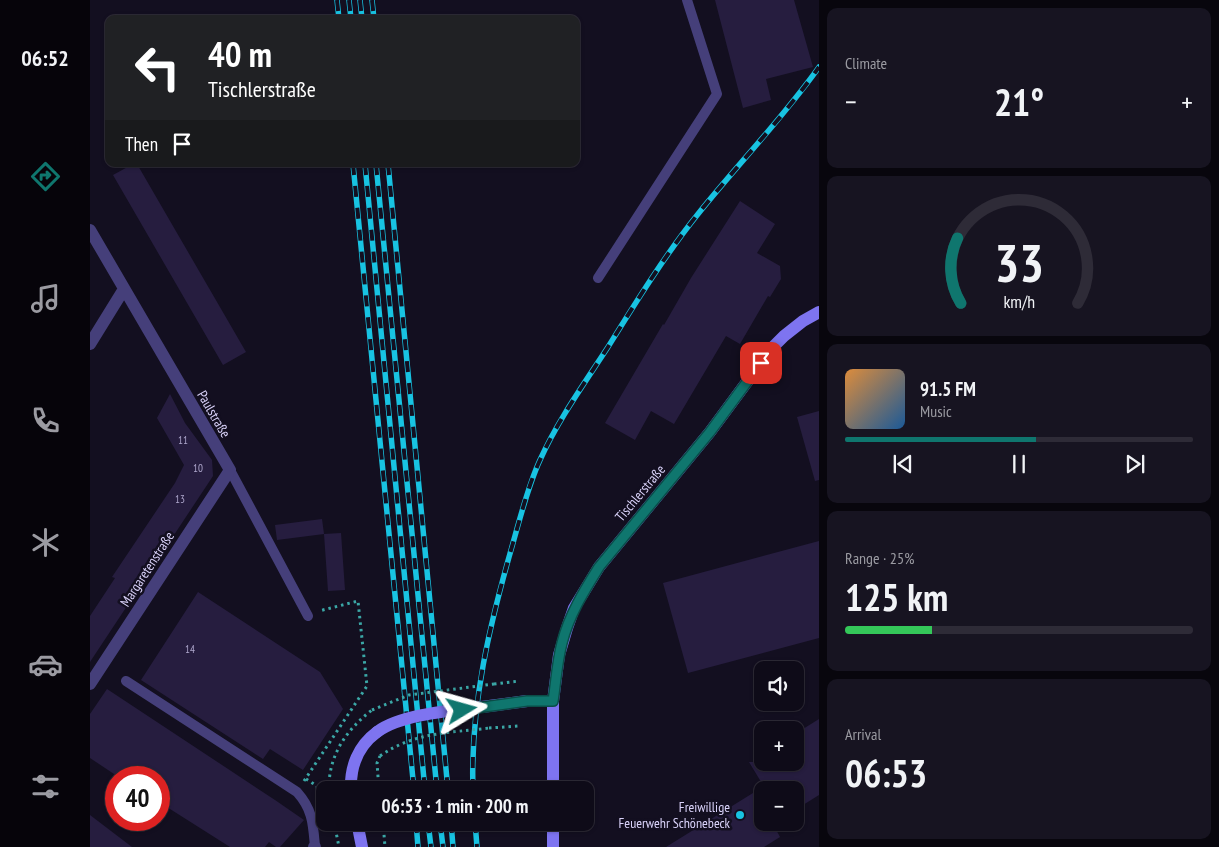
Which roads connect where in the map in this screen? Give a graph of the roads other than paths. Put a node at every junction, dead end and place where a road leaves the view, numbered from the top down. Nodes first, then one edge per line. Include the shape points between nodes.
1 (687, 0) edge
2 (90, 230) edge
3 (598, 278) dead end
4 (124, 289) junction
5 (819, 312) edge
6 (90, 344) edge
7 (230, 470) junction
8 (308, 616) road end
9 (91, 679) edge
10 (126, 681) dead end
11 (553, 701) junction
12 (352, 781) edge
13 (553, 781) edge
14 (359, 831) edge
15 (553, 831) edge
16 (315, 847) edge
17 (362, 847) edge
18 (553, 847) edge

1 - 3 lane via 717,94
2 - 4 street, Paulstraße
4 - 6 street
4 - 7 street, Paulstraße
5 - 11 street, Tischlerstraße via 803,321 772,348 710,432 599,567 574,608 567,628 559,655
7 - 8 lane, Paulstraße
7 - 9 street, Margaretenstraße
10 - 16 lane via 297,792 312,816
11 - 12 street, bridge via 527,701 416,717 385,726 370,737 357,754
11 - 13 street, Tischlerstraße
14 - 17 street
15 - 18 street

